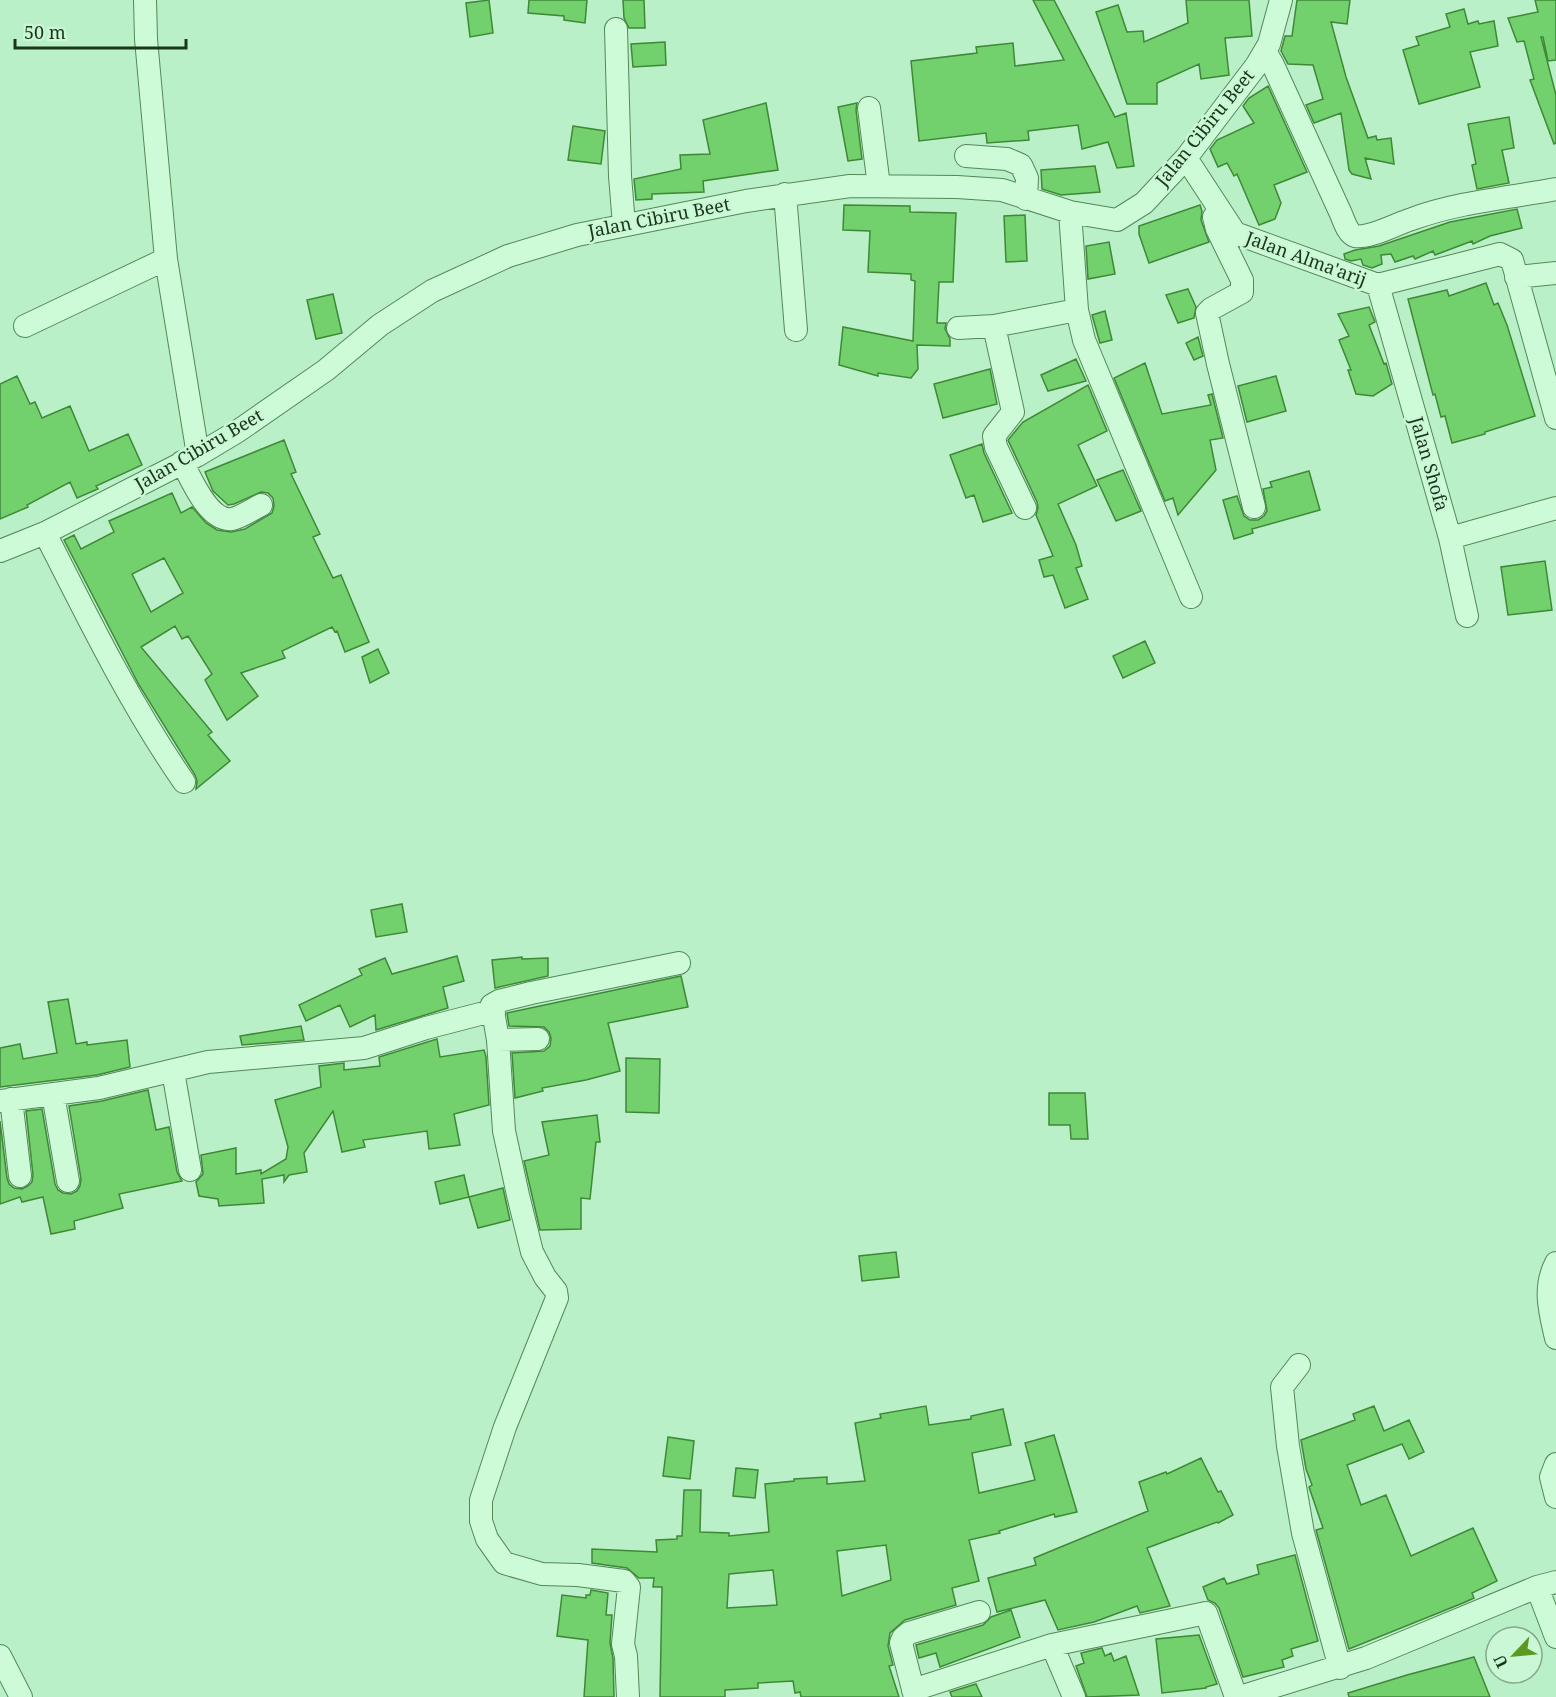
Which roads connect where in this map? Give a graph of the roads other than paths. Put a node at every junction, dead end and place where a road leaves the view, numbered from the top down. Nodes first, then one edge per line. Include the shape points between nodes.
1 (145, 0) edge
2 (1281, 0) edge
3 (616, 29) dead end
4 (1265, 51) junction
5 (869, 108) dead end
6 (966, 156) dead end
7 (1186, 158) junction
8 (879, 186) junction
9 (1556, 189) edge
10 (785, 195) junction
11 (1026, 199) junction
12 (1216, 203) junction
13 (1070, 212) junction
14 (624, 225) junction
15 (166, 259) junction
16 (1556, 273) edge
17 (1516, 277) junction
18 (1378, 285) junction
19 (1077, 309) junction
20 (25, 326) dead end
21 (994, 326) junction
22 (958, 328) dead end
23 (796, 330) dead end
24 (1556, 418) edge
25 (190, 458) junction
26 (261, 505) dead end
27 (1254, 507) dead end
28 (1025, 508) dead end
29 (1556, 508) edge
30 (45, 533) junction
31 (1450, 538) junction
32 (0, 550) edge
33 (1191, 597) dead end
34 (1467, 616) dead end
35 (184, 782) dead end
36 (679, 963) dead end
37 (494, 1013) junction
38 (538, 1039) dead end
39 (498, 1041) junction
40 (172, 1071) junction
41 (53, 1094) junction
42 (5, 1100) edge
43 (190, 1170) dead end
44 (20, 1176) dead end
45 (68, 1181) dead end
46 (1556, 1263) edge
47 (1556, 1338) edge
48 (1299, 1365) dead end
49 (1556, 1464) edge
50 (1556, 1497) edge
51 (1547, 1585) edge
52 (979, 1612) dead end
53 (1556, 1636) edge
54 (1052, 1645) junction
55 (0, 1656) edge
56 (1340, 1668) junction
57 (914, 1694) edge
58 (21, 1697) edge
59 (628, 1697) edge
60 (1074, 1697) edge
61 (1238, 1697) edge

1 - 15 street
2 - 4 street, Jalan Cibiru Beet
3 - 14 street
4 - 7 street, Jalan Cibiru Beet
4 - 9 street via 1354,236 1364,237 1450,208
5 - 8 street
6 - 11 street via 1007,159 1021,165 1027,178
7 - 12 street, Jalan Alma'arij
7 - 13 street, Jalan Cibiru Beet via 1144,203 1117,220
8 - 10 street, Jalan Cibiru Beet
8 - 11 street, Jalan Cibiru Beet via 1002,190
10 - 14 street, Jalan Cibiru Beet
10 - 23 street
11 - 13 street, Jalan Cibiru Beet
12 - 18 street, Jalan Alma'arij via 1237,235
12 - 27 street via 1217,229 1244,289 1207,313
13 - 19 street
14 - 25 street, Jalan Cibiru Beet via 508,256 432,291 380,325 326,370 257,418
15 - 20 street
15 - 25 street
16 - 17 street
17 - 18 street, Jalan Alma'arij via 1512,260 1500,254
17 - 24 street
18 - 31 street, Jalan Shofa
19 - 21 street
19 - 33 street via 1084,340
21 - 22 street
21 - 28 street via 1012,412 994,436
25 - 26 street via 200,496 221,518 233,519
25 - 30 street, Jalan Cibiru Beet
29 - 31 street
30 - 32 street, Jalan Cibiru Beet
30 - 35 street via 164,754
31 - 34 street, Jalan Shofa
36 - 37 street via 499,1001 492,1005
37 - 39 street
37 - 40 street via 426,1028 364,1048 208,1062
38 - 39 street
39 - 59 street via 504,1131 518,1195 532,1252 557,1298 505,1427 481,1500 481,1521 487,1539 504,1563 542,1574 624,1581 628,1587 623,1644
40 - 41 street
40 - 43 street
41 - 42 street
41 - 45 street
42 - 44 street
46 - 47 street via 1550,1275 1548,1304
48 - 56 street via 1282,1387 1288,1446 1303,1533
49 - 50 street via 1551,1477
51 - 53 street
51 - 56 street
52 - 57 street via 903,1638
54 - 57 street
54 - 60 street
54 - 61 street via 1206,1613
55 - 58 street
56 - 61 street

